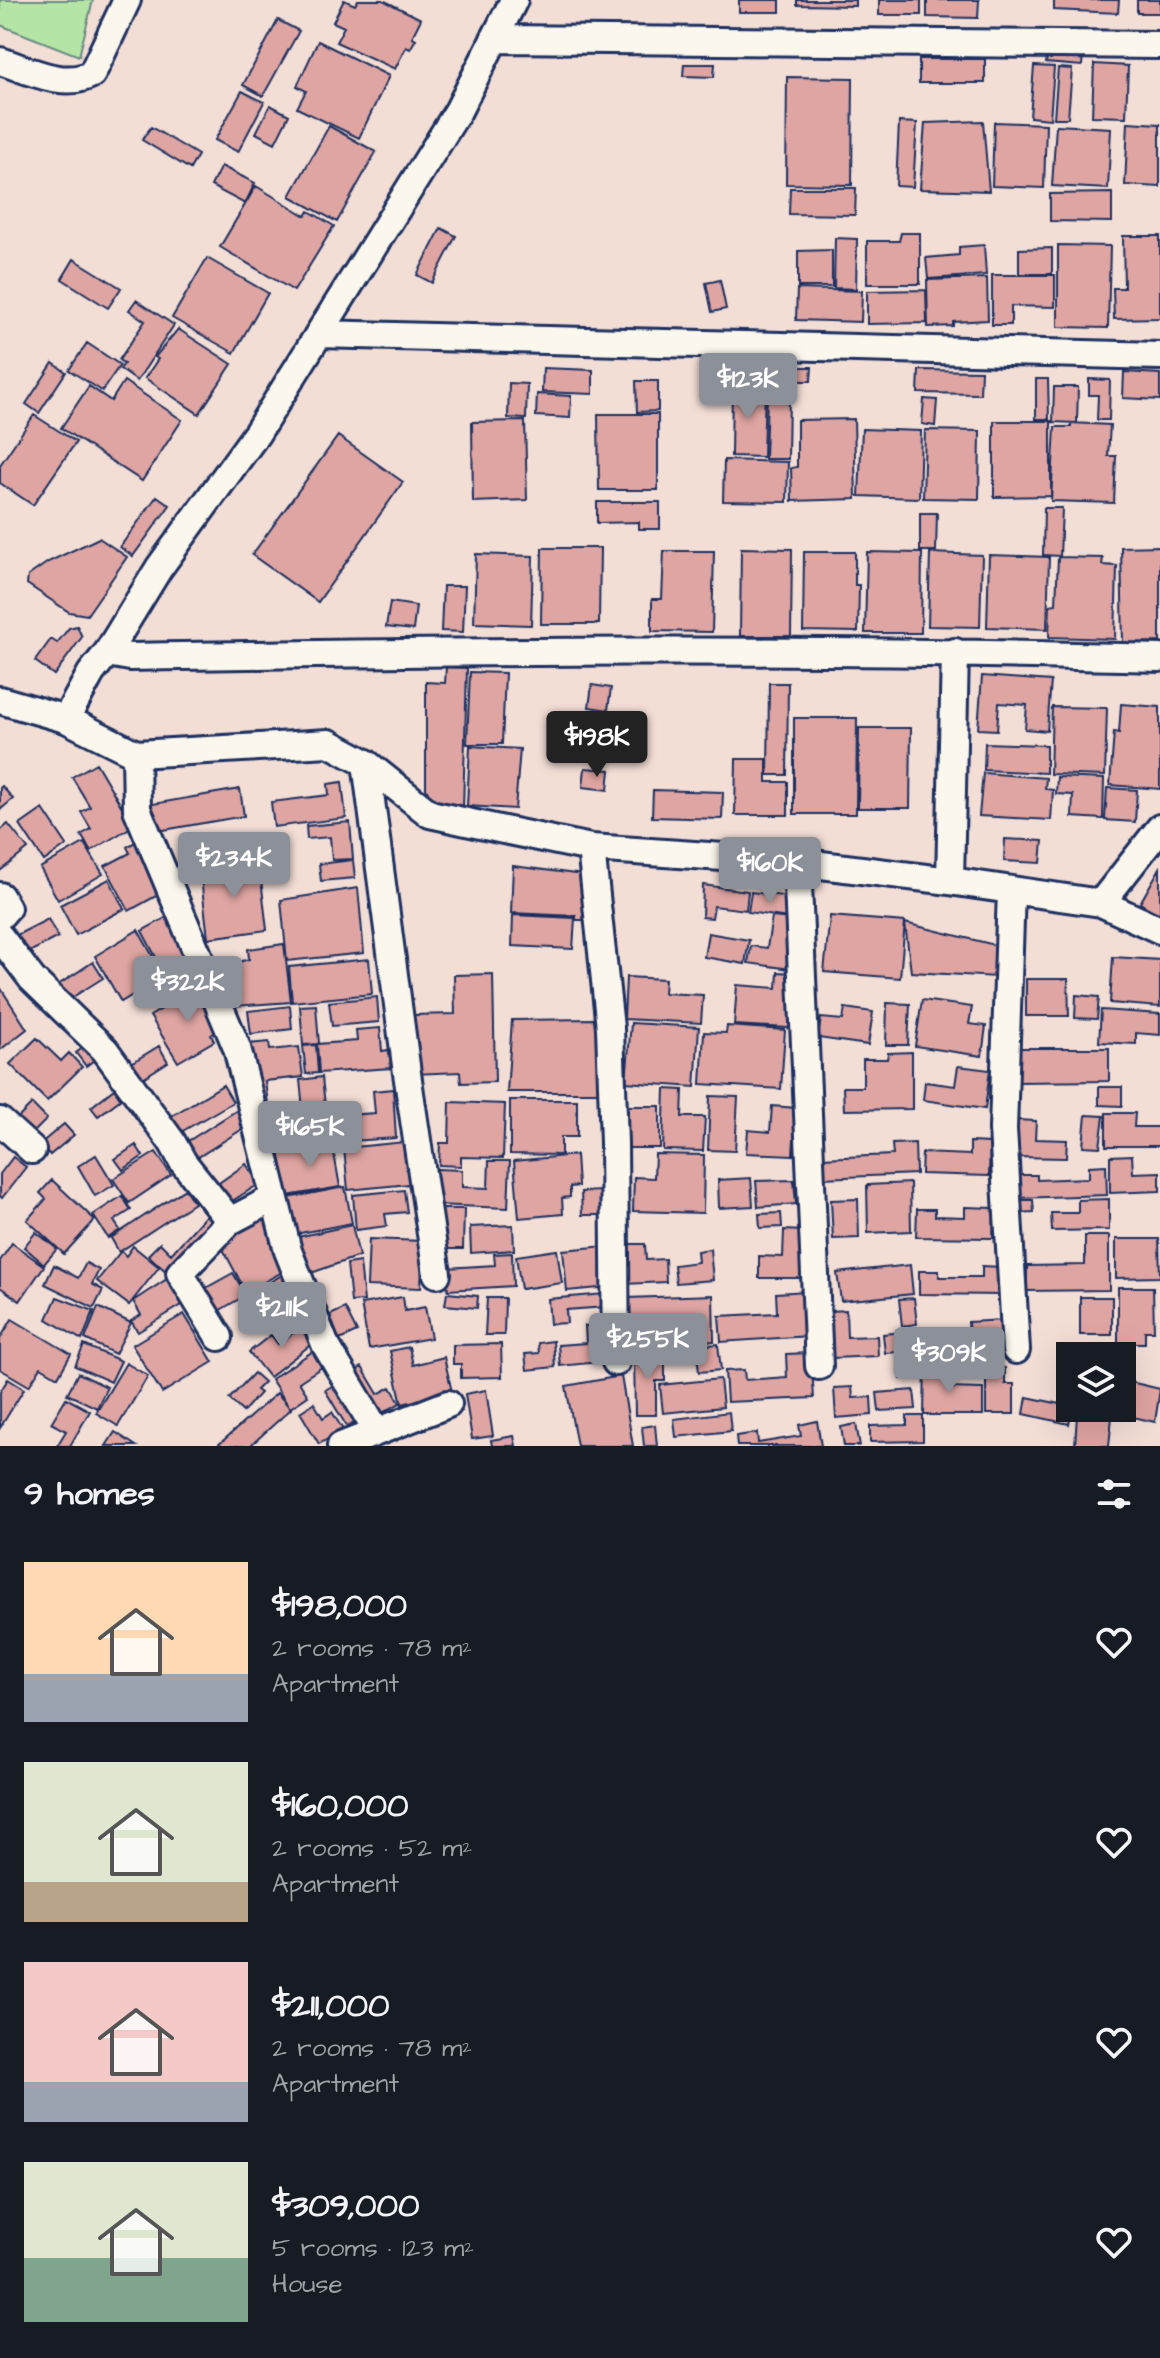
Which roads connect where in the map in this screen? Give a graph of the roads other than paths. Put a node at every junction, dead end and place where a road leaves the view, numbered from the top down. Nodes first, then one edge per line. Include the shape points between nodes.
1 (127, 0) edge
2 (514, 0) edge
3 (494, 39) junction
4 (1160, 45) edge
5 (0, 61) edge
6 (319, 334) junction
7 (1160, 356) edge
8 (955, 652) junction
9 (107, 653) junction
10 (1160, 658) edge
11 (0, 700) edge
12 (66, 719) junction
13 (136, 754) junction
14 (366, 763) junction
15 (1160, 828) edge
16 (591, 848) junction
17 (797, 862) junction
18 (950, 881) junction
19 (1011, 890) junction
20 (0, 896) edge
21 (1101, 903) junction
22 (0, 916) edge
23 (1160, 930) edge
24 (0, 937) edge
25 (0, 1121) edge
26 (32, 1150) dead end
27 (274, 1198) junction
28 (230, 1221) junction
29 (437, 1274) dead end
30 (219, 1337) dead end
31 (1016, 1350) dead end
32 (616, 1362) dead end
33 (819, 1366) dead end
34 (448, 1404) dead end
35 (376, 1430) junction
36 (341, 1446) edge

1 - 5 street via 92,74 80,80
2 - 3 street
3 - 4 street
3 - 6 street via 458,111
6 - 7 street
6 - 9 street
8 - 9 street via 130,657
8 - 10 street
8 - 18 street
9 - 12 street
11 - 12 street
12 - 13 street
13 - 14 street via 329,743
13 - 27 street via 137,809 237,1048
14 - 16 street via 430,814
14 - 29 street
15 - 21 street
16 - 17 street
16 - 32 street via 610,1028
17 - 18 street
17 - 33 street
18 - 19 street
19 - 21 street
19 - 31 street via 1003,1129
20 - 22 street via 7,908
21 - 23 street
24 - 28 street via 32,979 105,1050
25 - 26 street
27 - 28 street
27 - 35 street via 288,1251 325,1344
28 - 30 street via 180,1273
34 - 35 street
35 - 36 street

